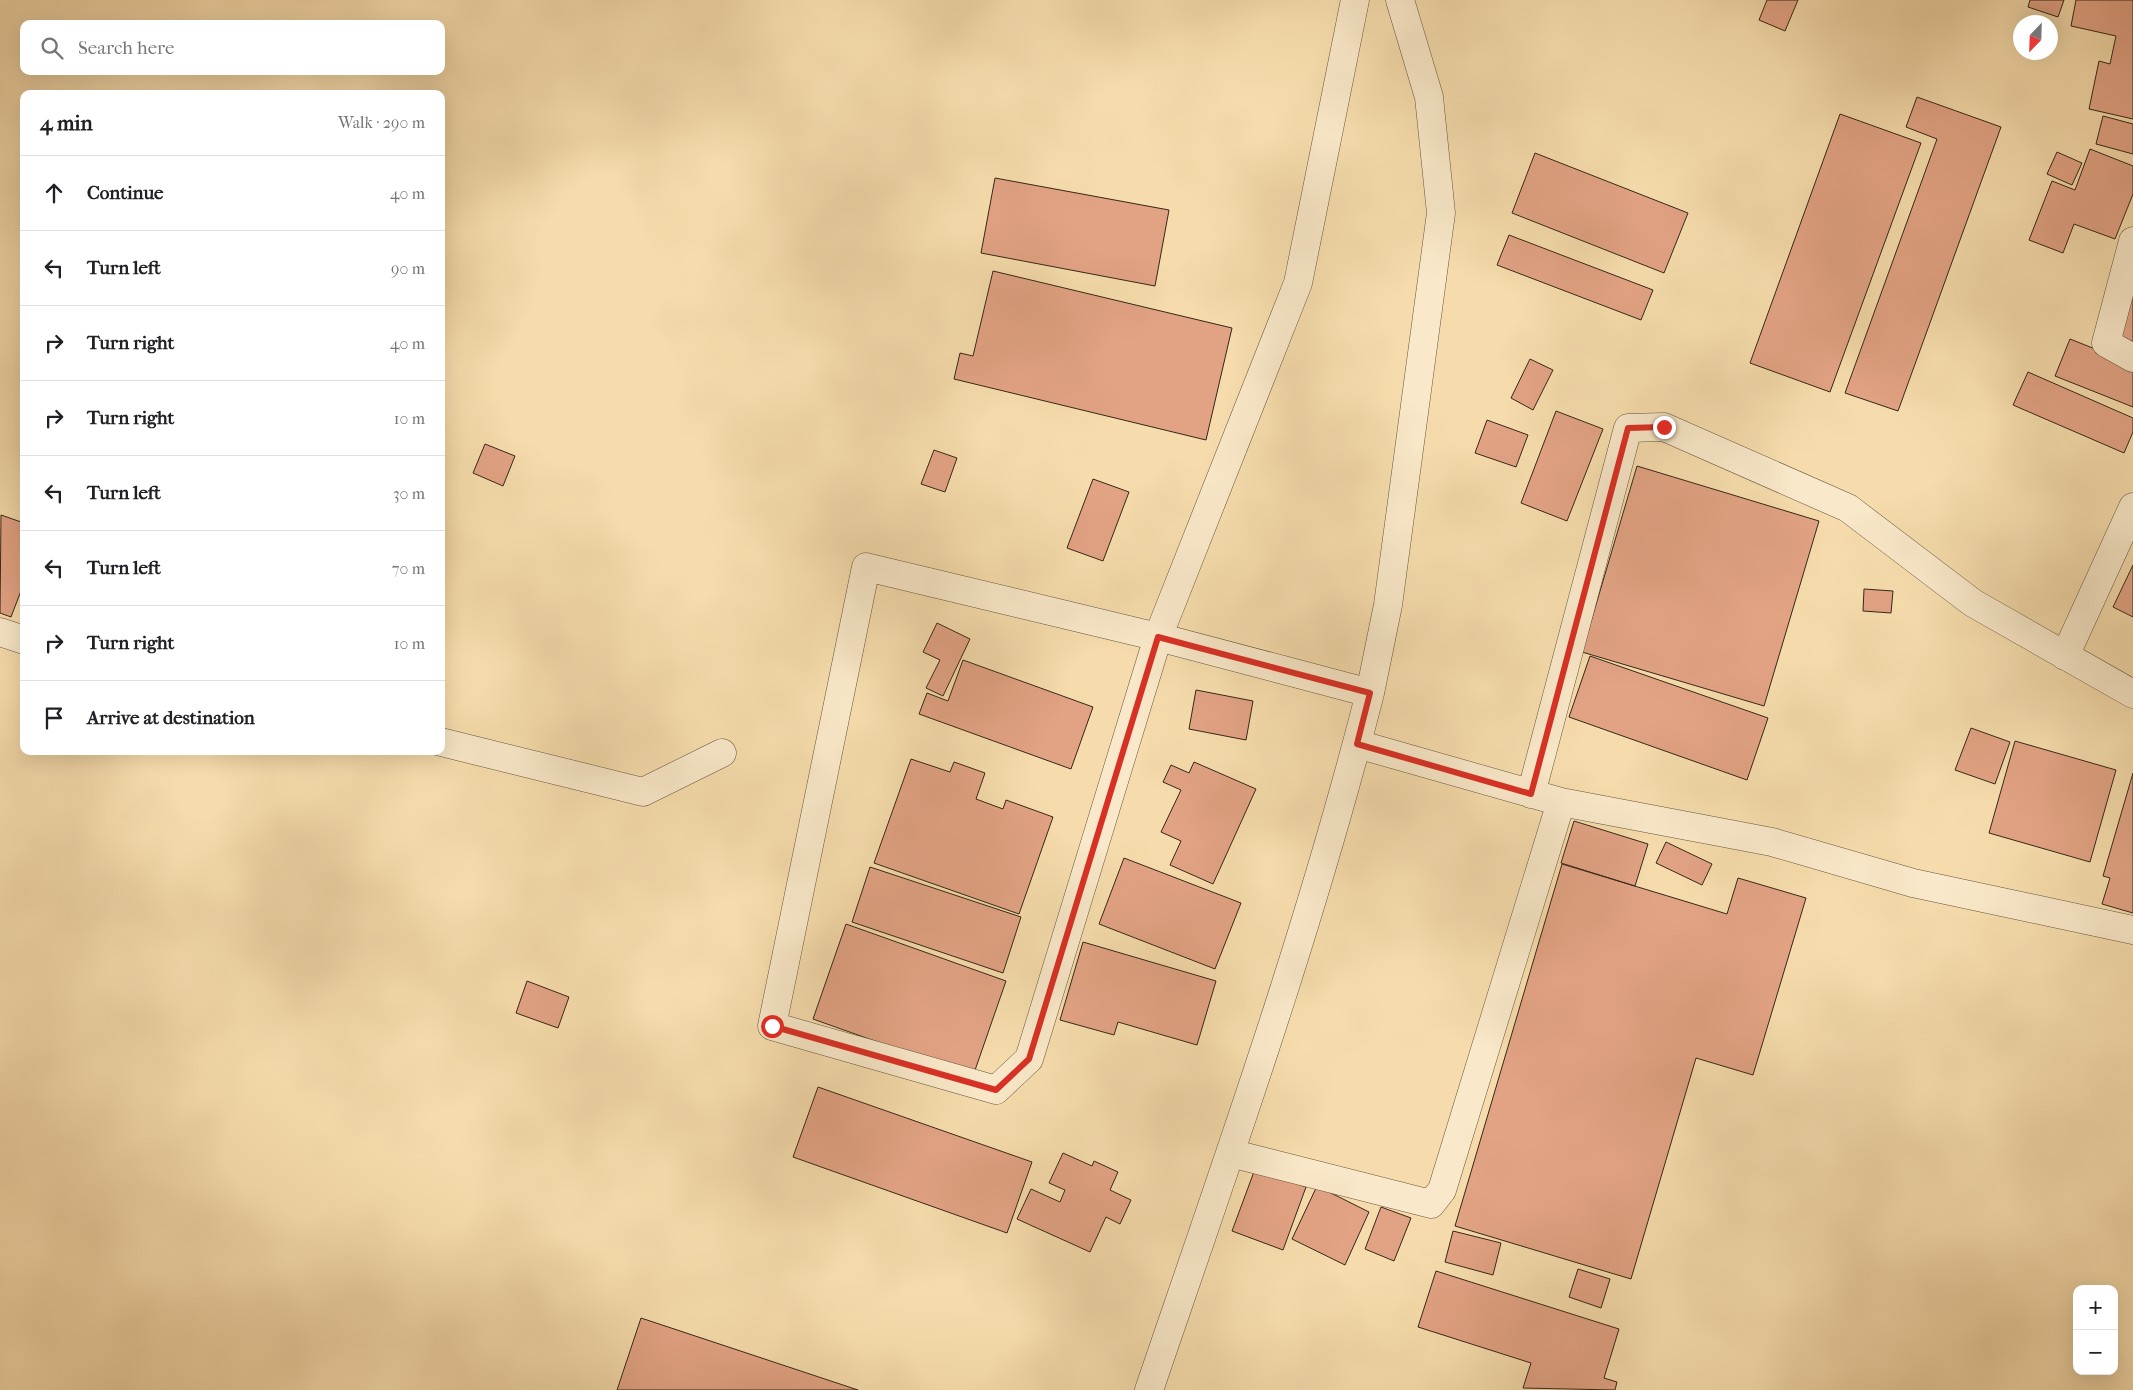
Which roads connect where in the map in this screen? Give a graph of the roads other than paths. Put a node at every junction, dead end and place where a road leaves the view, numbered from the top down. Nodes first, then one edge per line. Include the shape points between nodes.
1 (1355, 0) edge
2 (1400, 0) edge
3 (2133, 241) edge
4 (2133, 358) edge
5 (2133, 507) edge
6 (0, 632) edge
7 (1158, 637) junction
8 (20, 639) edge
9 (2066, 656) junction
10 (1370, 693) junction
11 (2133, 694) edge
12 (445, 743) edge
13 (1357, 744) junction
14 (722, 753) dead end
15 (1531, 794) junction
16 (1560, 802) junction
17 (2133, 930) edge
18 (1230, 1153) junction
19 (1149, 1390) edge

1 - 7 street via 1298,283
2 - 10 street via 1429,97 1441,214 1388,605
3 - 4 street via 2106,343
5 - 9 street
6 - 8 street
7 - 7 street via 866,567 772,1026 996,1090 1029,1059
7 - 10 street
9 - 11 street
9 - 15 street via 1973,603 1848,508 1664,427 1628,428
10 - 13 street
12 - 14 street via 642,792
13 - 15 street
13 - 18 street via 1338,818
15 - 16 street
16 - 17 street via 1772,842 1913,883
16 - 18 street via 1442,1190 1431,1204
18 - 19 street

